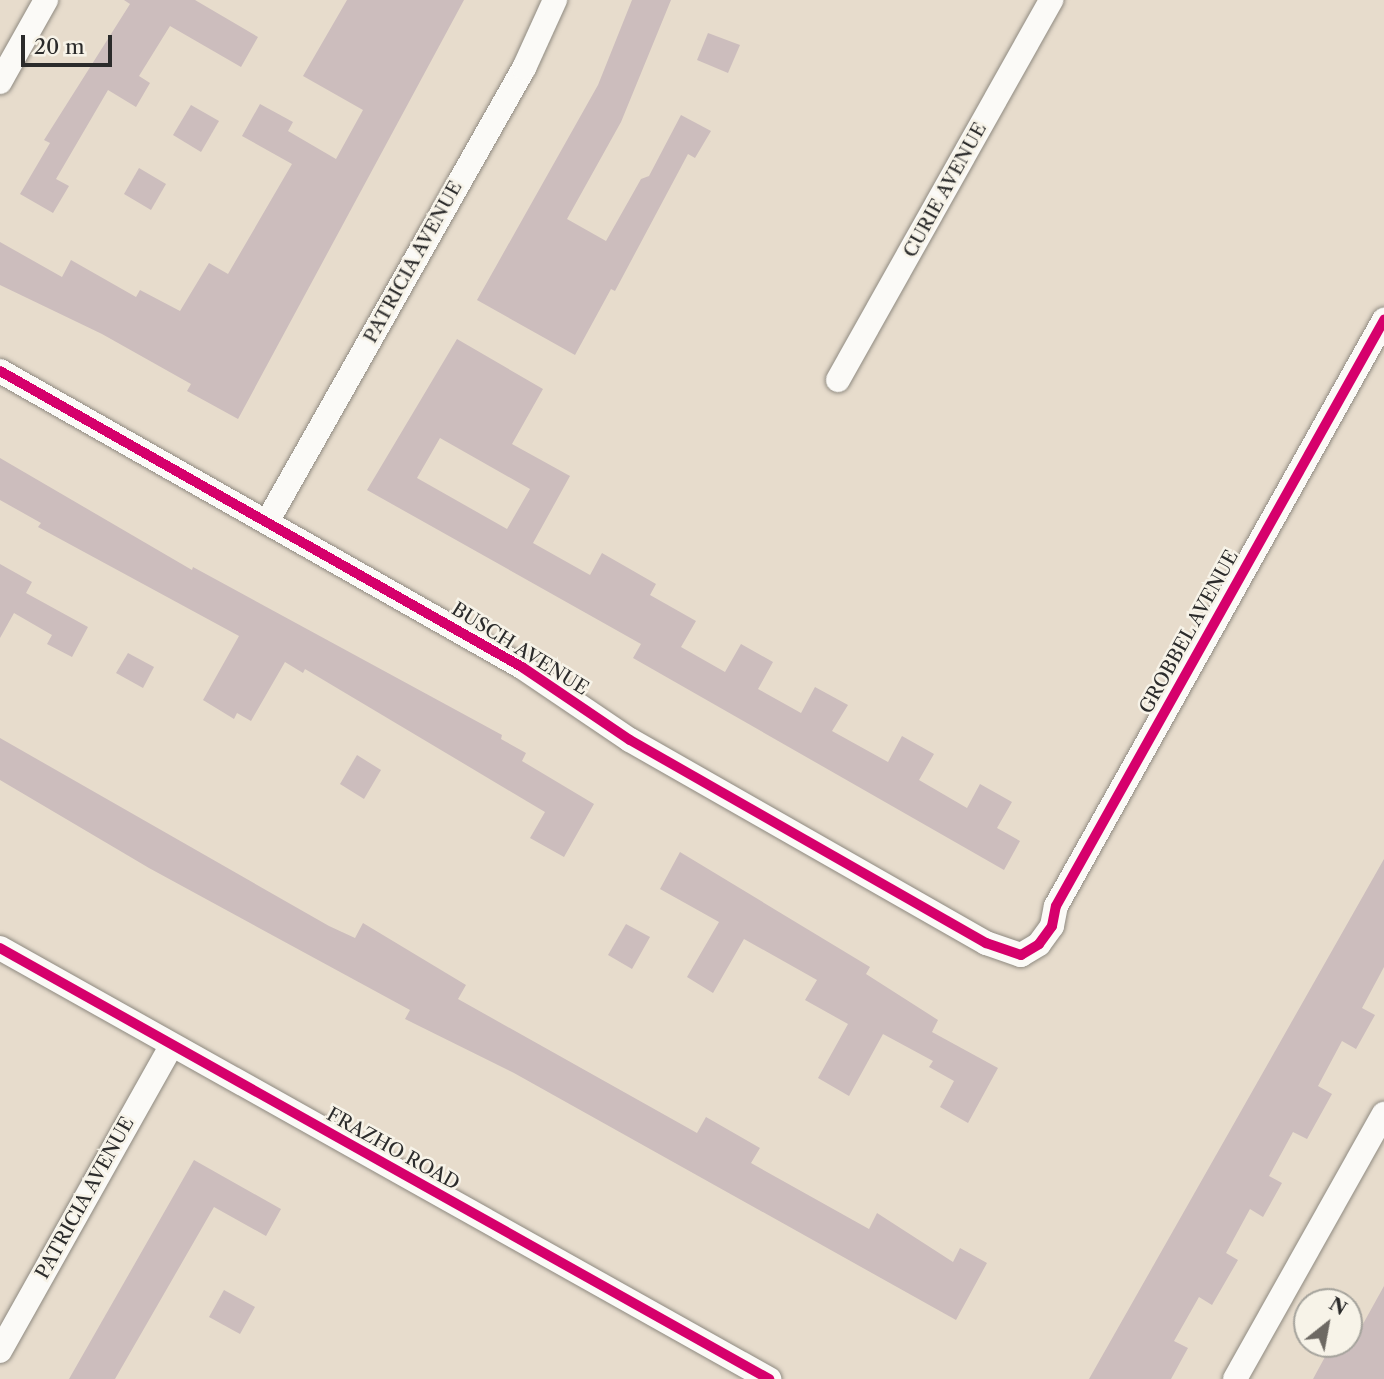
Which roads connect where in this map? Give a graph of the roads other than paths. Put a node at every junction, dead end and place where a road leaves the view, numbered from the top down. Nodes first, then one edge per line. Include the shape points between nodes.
1 (46, 0) edge
2 (555, 0) edge
3 (1051, 0) edge
4 (0, 82) edge
5 (1384, 320) edge
6 (0, 371) edge
7 (838, 380) dead end
8 (267, 522) junction
9 (0, 948) edge
10 (1021, 955) joint
11 (171, 1046) junction
12 (1384, 1114) edge
13 (0, 1351) edge
14 (732, 1370) edge
15 (769, 1379) edge
16 (1235, 1379) edge

1 - 4 street
2 - 8 street, PATRICIA AVENUE via 524,68
3 - 7 street, CURIE AVENUE
5 - 10 street, GROBBEL AVENUE via 1056,906 1052,926 1039,944
6 - 8 street, BUSCH AVENUE
8 - 10 street, BUSCH AVENUE via 522,667 630,740 986,943
9 - 11 street, FRAZHO ROAD
11 - 13 street, PATRICIA AVENUE
11 - 14 street, FRAZHO ROAD
12 - 16 street
14 - 15 street, FRAZHO ROAD

